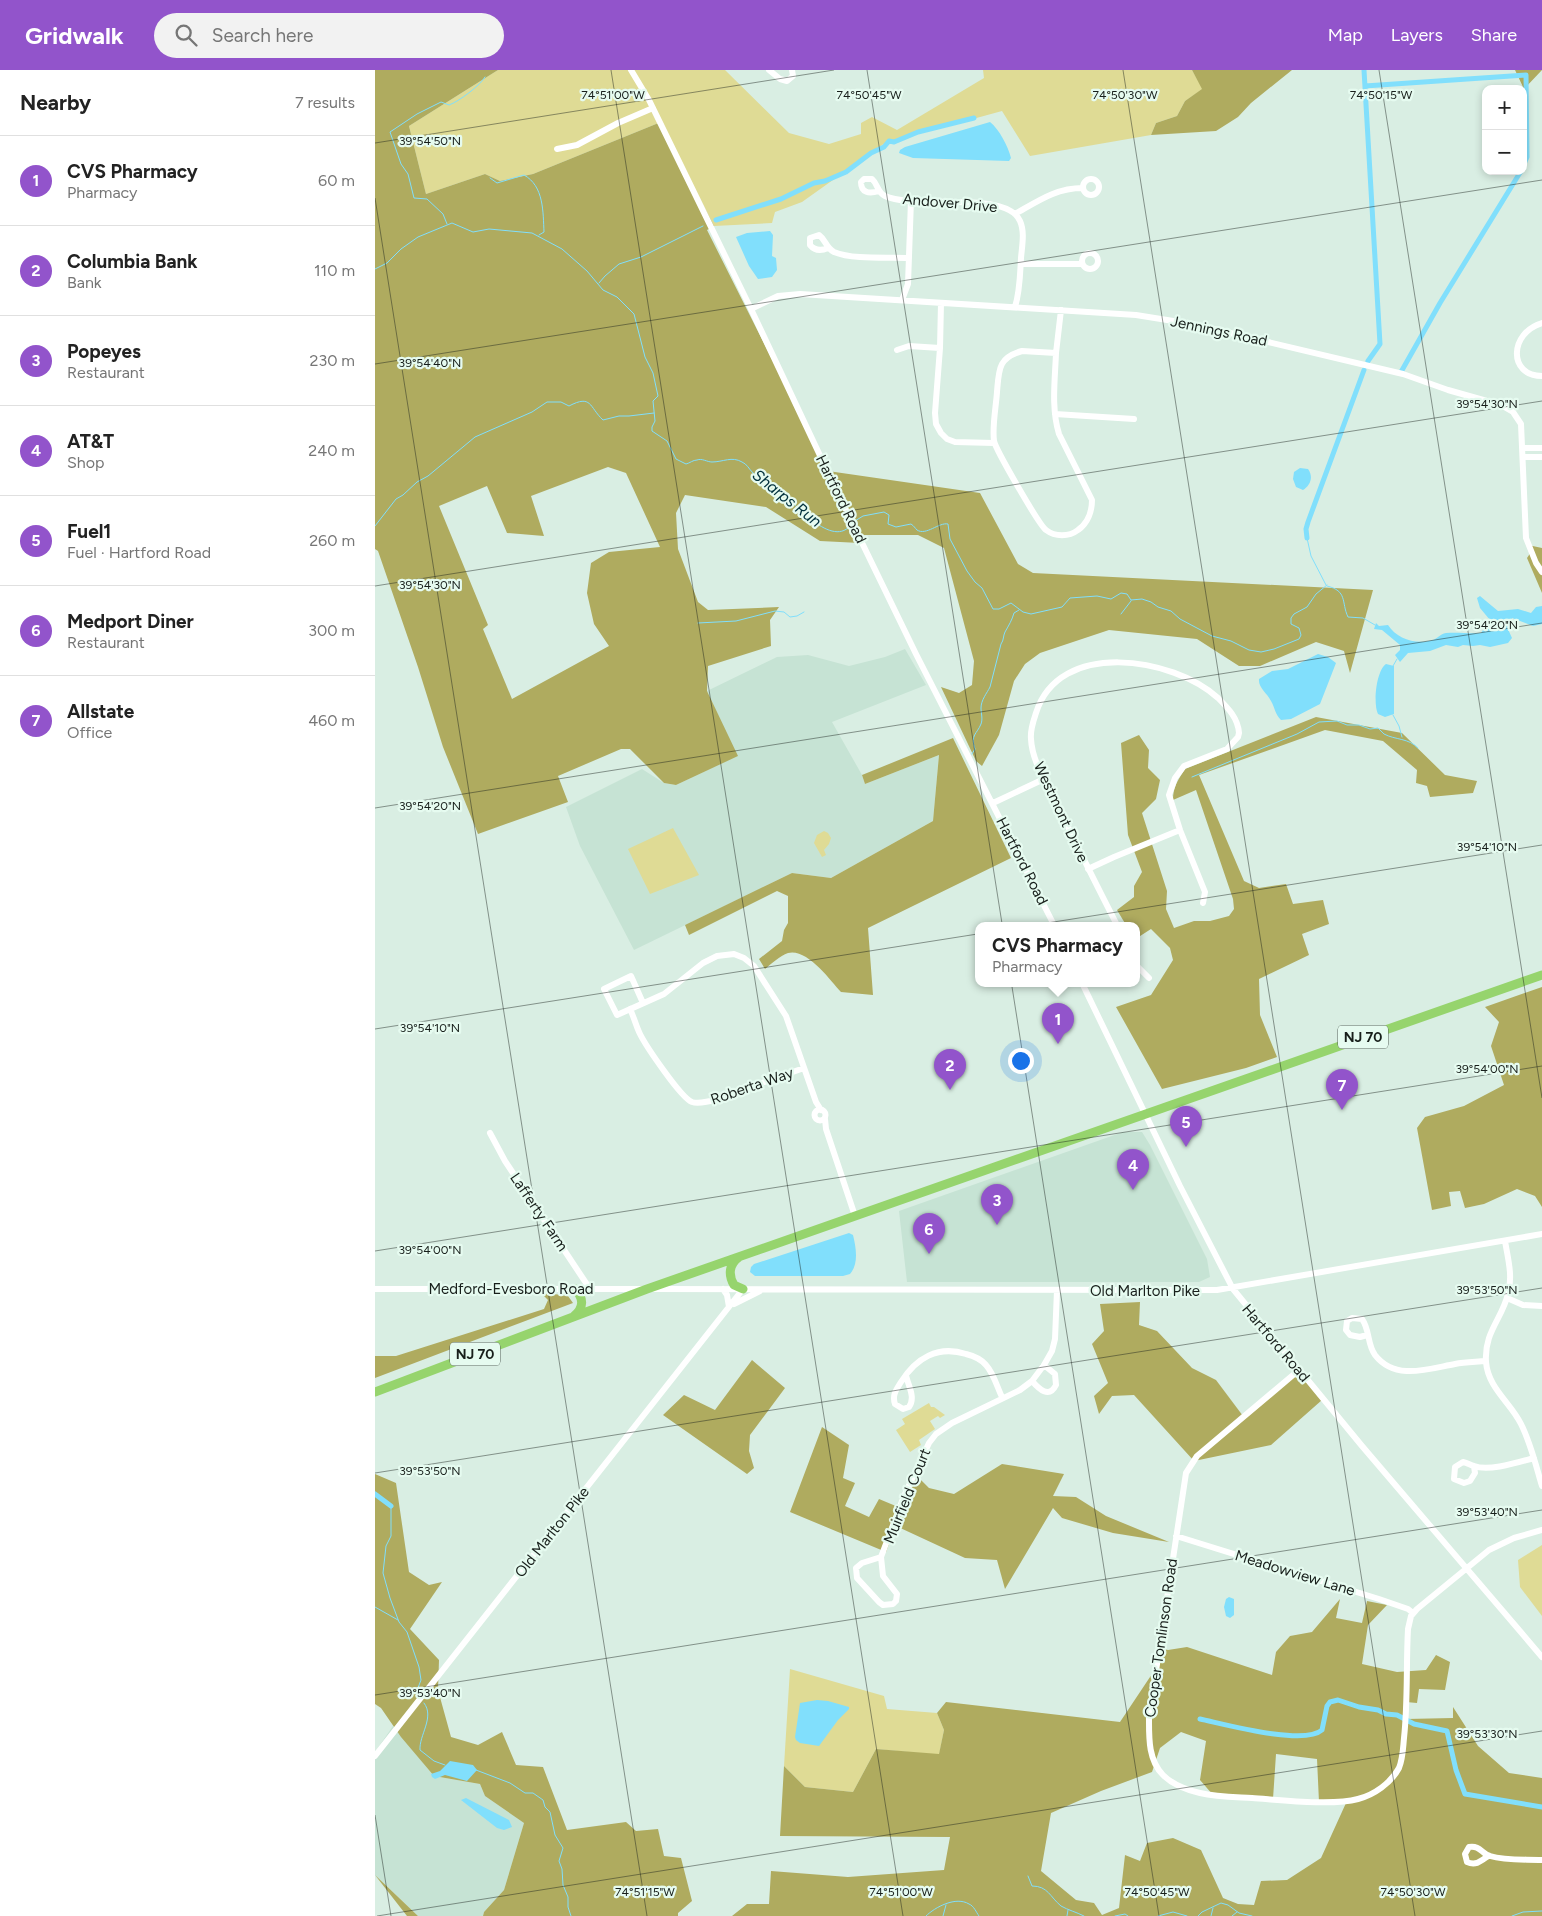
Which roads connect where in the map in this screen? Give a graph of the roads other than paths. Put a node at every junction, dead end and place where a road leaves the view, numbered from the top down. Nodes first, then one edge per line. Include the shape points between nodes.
1 (631, 70) edge
2 (792, 70) edge
3 (772, 71) edge
4 (653, 108) junction
5 (557, 148) dead end
6 (1083, 188) dead end
7 (879, 191) dead end
8 (911, 200) junction
9 (1015, 214) junction
10 (828, 248) dead end
11 (909, 258) junction
12 (1021, 264) junction
13 (1082, 264) dead end
14 (902, 300) junction
15 (941, 302) junction
16 (1015, 307) junction
17 (751, 309) junction
18 (1061, 310) junction
19 (1542, 323) edge
20 (940, 348) junction
21 (897, 350) dead end
22 (1056, 353) junction
23 (1542, 376) edge
24 (1055, 414) junction
25 (1134, 419) dead end
26 (994, 443) junction
27 (1523, 448) junction
28 (1542, 448) edge
29 (1523, 457) junction
30 (1542, 457) edge
31 (1542, 572) edge
32 (1044, 778) junction
33 (993, 803) junction
34 (1180, 830) junction
35 (1088, 869) junction
36 (1203, 902) dead end
37 (1052, 922) edge
38 (1115, 922) edge
39 (1140, 969) edge
40 (1542, 975) edge
41 (1149, 978) dead end
42 (1084, 987) edge
43 (643, 1003) junction
44 (630, 1009) junction
45 (804, 1068) junction
46 (818, 1111) junction
47 (1146, 1114) junction
48 (822, 1120) junction
49 (491, 1133) dead end
50 (855, 1216) junction
51 (1542, 1234) edge
52 (1505, 1241) junction
53 (741, 1256) junction
54 (647, 1288) junction
55 (375, 1289) edge
56 (575, 1289) junction
57 (590, 1289) junction
58 (723, 1289) junction
59 (743, 1289) junction
60 (767, 1289) junction
61 (1233, 1289) junction
62 (1057, 1290) junction
63 (1507, 1298) junction
64 (1542, 1306) edge
65 (729, 1308) junction
66 (574, 1316) junction
67 (1367, 1335) dead end
68 (1486, 1361) junction
69 (1044, 1365) junction
70 (1299, 1370) junction
71 (906, 1375) junction
72 (1031, 1381) junction
73 (375, 1392) edge
74 (1002, 1397) junction
75 (1534, 1458) junction
76 (1474, 1466) dead end
77 (1542, 1486) edge
78 (1542, 1530) edge
79 (1176, 1536) junction
80 (881, 1557) junction
81 (1467, 1568) junction
82 (1413, 1612) junction
83 (1542, 1656) edge
84 (375, 1756) edge
85 (1488, 1856) dead end
86 (1542, 1860) edge

1 - 4 street, Hartford Road
2 - 3 street via 791,79 784,81
4 - 5 street via 577,145
4 - 17 street, Hartford Road
6 - 9 street via 1050,194
7 - 8 street, Andover Drive via 890,197
8 - 9 street, Andover Drive via 999,205
8 - 11 street
9 - 12 street, Andover Drive via 1022,230
10 - 11 street via 839,254
11 - 14 street via 907,288
12 - 13 street
12 - 16 street, Andover Drive
14 - 15 street, Jennings Road
14 - 17 street, Jennings Road via 792,294 773,298
15 - 16 street, Jennings Road
15 - 20 street
16 - 18 street, Jennings Road
17 - 33 street, Hartford Road via 846,510
18 - 22 street
18 - 27 street, Jennings Road via 1142,316 1193,324 1403,374 1507,408 1521,424
19 - 23 street via 1523,333 1517,356 1528,373
20 - 21 street via 909,346
20 - 26 street via 935,413 941,433 955,442
22 - 24 street
22 - 26 street via 1022,351 1002,363
24 - 25 street
24 - 26 street via 1059,434 1092,500 1089,517 1077,531 1053,534 1039,524
27 - 28 street
27 - 29 street, Jennings Road
29 - 30 street
29 - 31 street, Jennings Road via 1526,538
32 - 33 street
32 - 34 street, Westmont Drive via 1033,752 1031,728 1038,706 1062,676 1096,664 1115,663 1154,666 1176,673 1211,692 1237,721 1239,732 1227,749 1184,766 1178,773 1169,795
32 - 35 street, Westmont Drive
33 - 37 street, Hartford Road
34 - 35 street
34 - 36 street, Westmont Drive via 1205,892
35 - 38 street, Westmont Drive
39 - 41 street
40 - 47 highway, NJ 70
42 - 47 street, Hartford Road
43 - 44 street
43 - 44 street via 631,976 604,989 617,1015
43 - 45 street via 664,994 717,956 734,954 744,958 754,966 786,1016
44 - 45 street, Roberta Way via 640,1034 674,1084 691,1102 711,1101
45 - 46 street
46 - 48 street via 815,1117
46 - 48 street via 825,1112
47 - 50 highway, NJ 70
47 - 61 street, Hartford Road
48 - 50 street
49 - 57 street, Lafferty Farm via 505,1161
50 - 53 highway, NJ 70
51 - 52 street, Old Marlton Pike
52 - 61 street, Old Marlton Pike
52 - 63 street via 1510,1269
53 - 54 highway, NJ 70
53 - 59 highway via 732,1264 730,1275 734,1285
54 - 57 street, Medford-Evesboro Road
54 - 58 street, Medford-Evesboro Road
54 - 66 highway, NJ 70
55 - 56 street, Medford-Evesboro Road
56 - 57 street, Medford-Evesboro Road
56 - 66 highway via 582,1303
58 - 59 street, Old Marlton Pike
58 - 65 street via 729,1298
59 - 60 street, Old Marlton Pike
59 - 65 street, Old Marlton Pike
60 - 62 street, Old Marlton Pike
60 - 65 street via 747,1296
61 - 62 street, Old Marlton Pike
61 - 70 street, Hartford Road
62 - 69 street, Muirfield Court via 1055,1339
63 - 64 street via 1523,1305
63 - 68 street via 1492,1327
65 - 84 street, Old Marlton Pike
66 - 73 highway, NJ 70
67 - 68 street via 1379,1359 1401,1371
68 - 75 street via 1492,1383 1521,1424
69 - 72 street, Muirfield Court
69 - 72 street via 1055,1374 1054,1390 1040,1390
70 - 79 street, Cooper Tomlinson Road via 1192,1462 1184,1479
70 - 81 street, Hartford Road
71 - 71 street via 893,1399 903,1409 909,1407 913,1398
71 - 74 street via 924,1357 941,1352 959,1352 986,1364
72 - 74 street, Muirfield Court via 1020,1390
74 - 80 street, Muirfield Court via 944,1428 929,1443
75 - 76 street via 1501,1466
75 - 77 street
78 - 81 street via 1497,1545
79 - 82 street, Meadowview Lane
79 - 82 street, Cooper Tomlinson Road via 1150,1701 1149,1729 1155,1765 1169,1779 1192,1791 1338,1802 1361,1798 1382,1787 1395,1774 1402,1758 1407,1710 1408,1629
80 - 80 street, Muirfield Court via 858,1565 856,1574 879,1602 893,1604 897,1594 883,1576
81 - 82 street
81 - 83 street, Hartford Road
85 - 86 street

